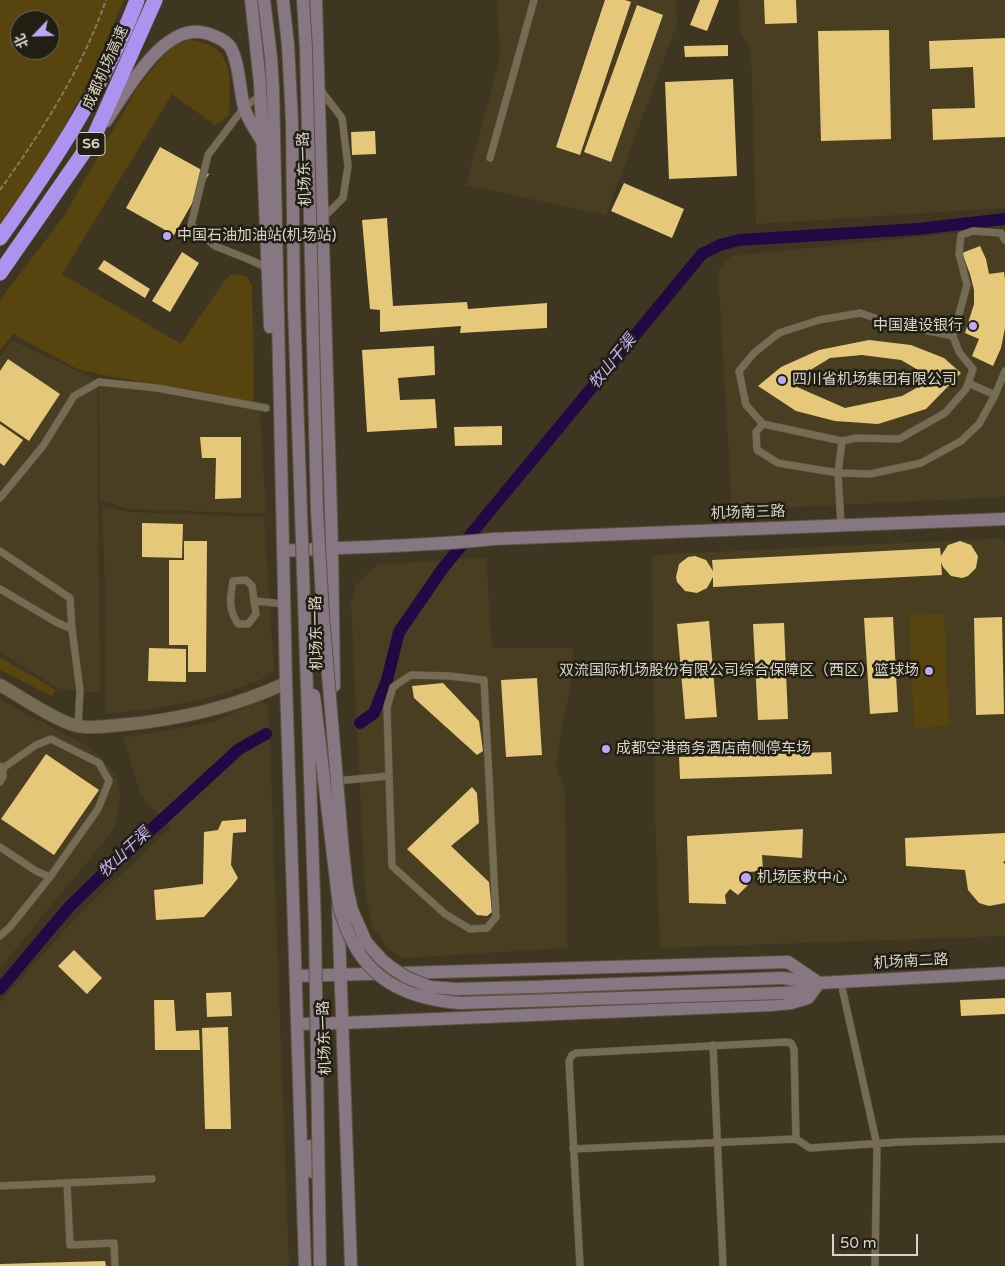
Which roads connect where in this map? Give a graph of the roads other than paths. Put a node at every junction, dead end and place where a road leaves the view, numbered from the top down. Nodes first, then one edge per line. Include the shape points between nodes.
1 (136, 0) edge
2 (155, 0) edge
3 (251, 0) edge
4 (264, 0) edge
5 (283, 0) edge
6 (303, 0) edge
7 (316, 0) edge
8 (534, 0) edge
9 (319, 88) junction
10 (261, 96) junction
11 (244, 108) junction
12 (94, 140) junction
13 (263, 143) junction
14 (490, 158) dead end
15 (323, 219) junction
16 (0, 238) edge
17 (1005, 240) edge
18 (268, 268) junction
19 (0, 273) edge
20 (953, 336) junction
21 (1005, 372) edge
22 (968, 384) junction
23 (280, 396) junction
24 (995, 396) junction
25 (266, 408) dead end
26 (763, 424) junction
27 (842, 441) junction
28 (838, 473) junction
29 (0, 498) edge
30 (1005, 519) edge
31 (841, 525) junction
32 (332, 548) junction
33 (0, 551) edge
34 (283, 551) junction
35 (0, 589) edge
36 (255, 601) junction
37 (284, 604) junction
38 (304, 610) junction
39 (72, 629) junction
40 (286, 684) junction
41 (0, 685) edge
42 (78, 726) junction
43 (2, 767) edge
44 (389, 776) junction
45 (336, 781) junction
46 (0, 782) edge
47 (0, 848) edge
48 (50, 877) junction
49 (0, 936) edge
50 (1005, 973) edge
51 (340, 975) junction
52 (296, 976) junction
53 (841, 983) junction
54 (819, 984) junction
55 (298, 1024) junction
56 (341, 1024) junction
57 (713, 1045) junction
58 (298, 1049) junction
59 (796, 1139) junction
60 (1005, 1139) edge
61 (717, 1142) junction
62 (877, 1145) junction
63 (573, 1149) junction
64 (152, 1180) dead end
65 (67, 1183) junction
66 (0, 1186) edge
67 (115, 1266) edge
68 (305, 1266) edge
69 (316, 1266) edge
70 (320, 1266) edge
71 (351, 1266) edge
72 (580, 1266) edge
73 (723, 1266) edge
74 (875, 1266) edge

1 - 16 highway, 成都机场高速 / S6 via 114,52 76,121
2 - 12 highway, 成都机场高速 / S6
3 - 10 street
4 - 23 street, 机场东一路 via 271,57
5 - 38 street, bridge via 292,121 294,306
6 - 54 street, bridge via 319,559 347,888 366,942 382,960 406,977 430,987 514,988 782,978
7 - 9 street, 机场东一路
8 - 14 lane
9 - 15 street, 机场东一路
9 - 15 lane via 342,118 348,166 343,198
10 - 11 lane
10 - 13 street
11 - 12 street via 230,46 204,32 182,34 160,48 142,69
11 - 13 street
11 - 18 lane via 208,155 191,225 215,246
12 - 19 highway, 成都机场高速 / S6
13 - 18 street
15 - 32 street, 机场东一路
17 - 20 lane via 1001,233 974,231 961,235 959,254 967,285
18 - 23 street via 272,348
20 - 22 lane via 959,352 973,369
20 - 26 lane via 894,324 860,313 819,320 779,333 754,353 739,371 746,405
21 - 24 lane
22 - 24 lane
22 - 27 lane via 945,413 899,438
23 - 34 street, 机场东一路
24 - 28 lane via 979,424 961,441 921,463 870,474
25 - 29 lane via 157,388 99,382 74,396 44,446
26 - 27 lane
26 - 28 lane via 756,432 757,450 778,463
27 - 28 lane
28 - 31 lane
30 - 31 street, 机场南三路
31 - 32 street, 机场南三路
32 - 34 street, 机场南三路
32 - 45 street, 机场东一路
33 - 39 lane via 70,598
34 - 37 street, 机场东一路
35 - 39 lane
36 - 36 lane via 252,586 246,580 233,581 231,613 238,624 248,624 256,614
36 - 37 lane
37 - 40 street, 机场东一路
38 - 54 street, bridge via 339,906 354,947 382,977 420,997 460,1002 783,993
38 - 70 street, bridge via 315,925
39 - 42 lane via 80,691
40 - 42 street via 216,710 150,723
40 - 52 street, 机场东一路
41 - 42 street
43 - 46 lane
43 - 48 lane via 51,739 99,762 109,781 98,809
44 - 44 lane via 387,707 393,687 411,675 484,680 496,916 488,928 470,929 445,914 392,866
44 - 45 lane
45 - 51 street, 机场东一路
47 - 48 lane
48 - 49 lane
50 - 53 street, 机场南二路
51 - 52 street
51 - 54 street via 788,962
51 - 56 street, 机场东一路
52 - 55 street, 机场东一路
53 - 54 street, 机场南二路
53 - 62 lane
54 - 56 street via 808,998 771,1005
55 - 56 street
55 - 58 street, 机场东一路
56 - 71 street, 机场东一路
57 - 59 lane via 790,1044 794,1049
57 - 61 lane
57 - 63 lane via 606,1050 572,1055 569,1061
58 - 68 street, 机场东一路
58 - 69 street via 312,1172
59 - 61 lane
59 - 62 lane via 810,1148
60 - 62 lane
61 - 63 lane
61 - 73 lane
62 - 74 lane
63 - 72 lane
64 - 65 lane
65 - 66 lane
65 - 67 lane via 70,1244 114,1243

